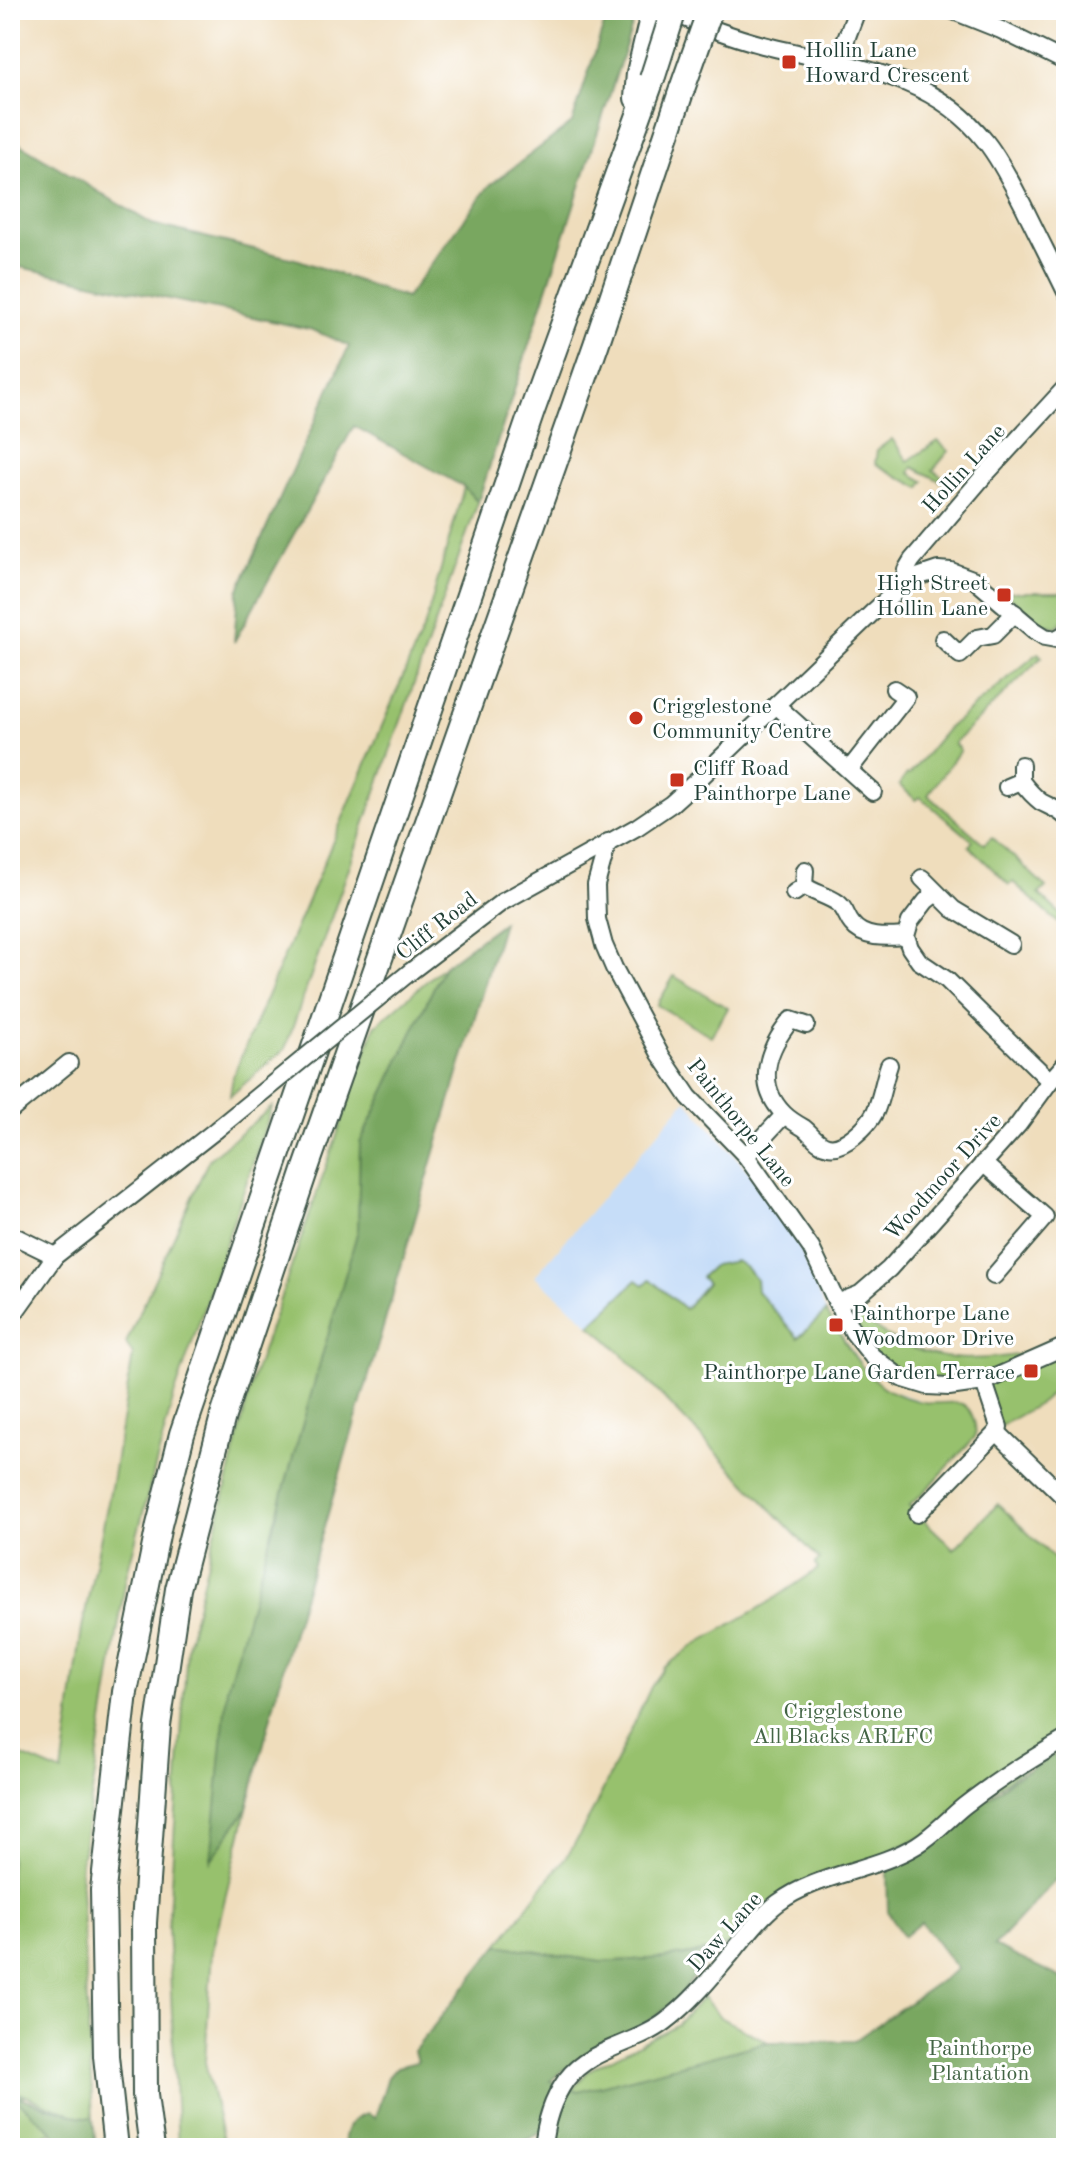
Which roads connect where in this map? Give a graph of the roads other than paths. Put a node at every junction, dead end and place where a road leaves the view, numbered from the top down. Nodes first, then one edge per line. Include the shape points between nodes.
1 (654, 10) edge
2 (666, 10) edge
3 (674, 10) edge
4 (710, 10) edge
5 (857, 10) edge
6 (951, 10) edge
7 (1064, 59) edge
8 (841, 64) junction
9 (646, 76) junction
10 (1066, 292) edge
11 (1066, 387) edge
12 (903, 585) junction
13 (1015, 613) junction
14 (1066, 633) edge
15 (943, 639) dead end
16 (894, 689) dead end
17 (776, 705) junction
18 (849, 770) junction
19 (1016, 778) dead end
20 (873, 792) dead end
21 (1066, 817) edge
22 (608, 842) junction
23 (922, 878) dead end
24 (801, 883) dead end
25 (936, 893) junction
26 (906, 936) junction
27 (1011, 944) dead end
28 (806, 1025) dead end
29 (69, 1063) dead end
30 (1066, 1063) edge
31 (889, 1065) dead end
32 (1050, 1081) junction
33 (10, 1111) edge
34 (784, 1115) junction
35 (746, 1156) junction
36 (983, 1163) junction
37 (10, 1234) edge
38 (55, 1256) junction
39 (994, 1276) dead end
40 (837, 1303) junction
41 (10, 1319) edge
42 (1065, 1348) edge
43 (984, 1382) junction
44 (997, 1432) junction
45 (1066, 1499) edge
46 (917, 1514) dead end
47 (1066, 1739) edge
48 (116, 2148) edge
49 (152, 2148) edge
50 (543, 2148) edge

1 - 9 highway
2 - 8 street via 707,28
3 - 9 highway, bridge
4 - 49 highway, bridge via 223,1416 178,1589 158,1725 144,1923 145,2095
5 - 8 street
6 - 7 street
8 - 10 street via 910,83 971,125 1000,162
9 - 48 highway via 634,128 187,1419 159,1525 125,1692 103,1890 106,2056
11 - 12 street, Hollin Lane via 912,560
12 - 13 street via 926,573 951,571 975,580
12 - 17 street, Cliff Road
13 - 14 street via 1045,637 1056,639
13 - 15 street via 993,635 977,638 960,663
16 - 18 street via 906,697
17 - 18 street
17 - 22 street, Cliff Road via 671,804
18 - 20 street
19 - 21 street
22 - 35 street, Painthorpe Lane via 596,885 597,919 609,957 689,1097
22 - 38 street, Cliff Road, bridge via 502,902
23 - 25 street
24 - 26 street via 836,901 859,931
25 - 26 street via 910,922
25 - 27 street
26 - 32 street via 919,961 947,980
28 - 34 street via 791,1020 767,1059 770,1089
29 - 33 street
30 - 32 street, Woodmoor Drive
31 - 34 street via 889,1092 843,1146 819,1143
32 - 36 street, Woodmoor Drive
34 - 35 street
35 - 40 street, Painthorpe Lane via 811,1248
36 - 39 street via 1045,1217
36 - 40 street, Woodmoor Drive via 889,1269 860,1294
37 - 38 street
38 - 41 street, Cliff Road
40 - 43 street, Painthorpe Lane via 872,1356 901,1378 938,1387
42 - 43 street, Painthorpe Lane
43 - 44 street
44 - 45 street
44 - 46 street
47 - 50 street, Daw Lane via 995,1784 917,1845 779,1903 664,2023 594,2057 568,2078 550,2108

